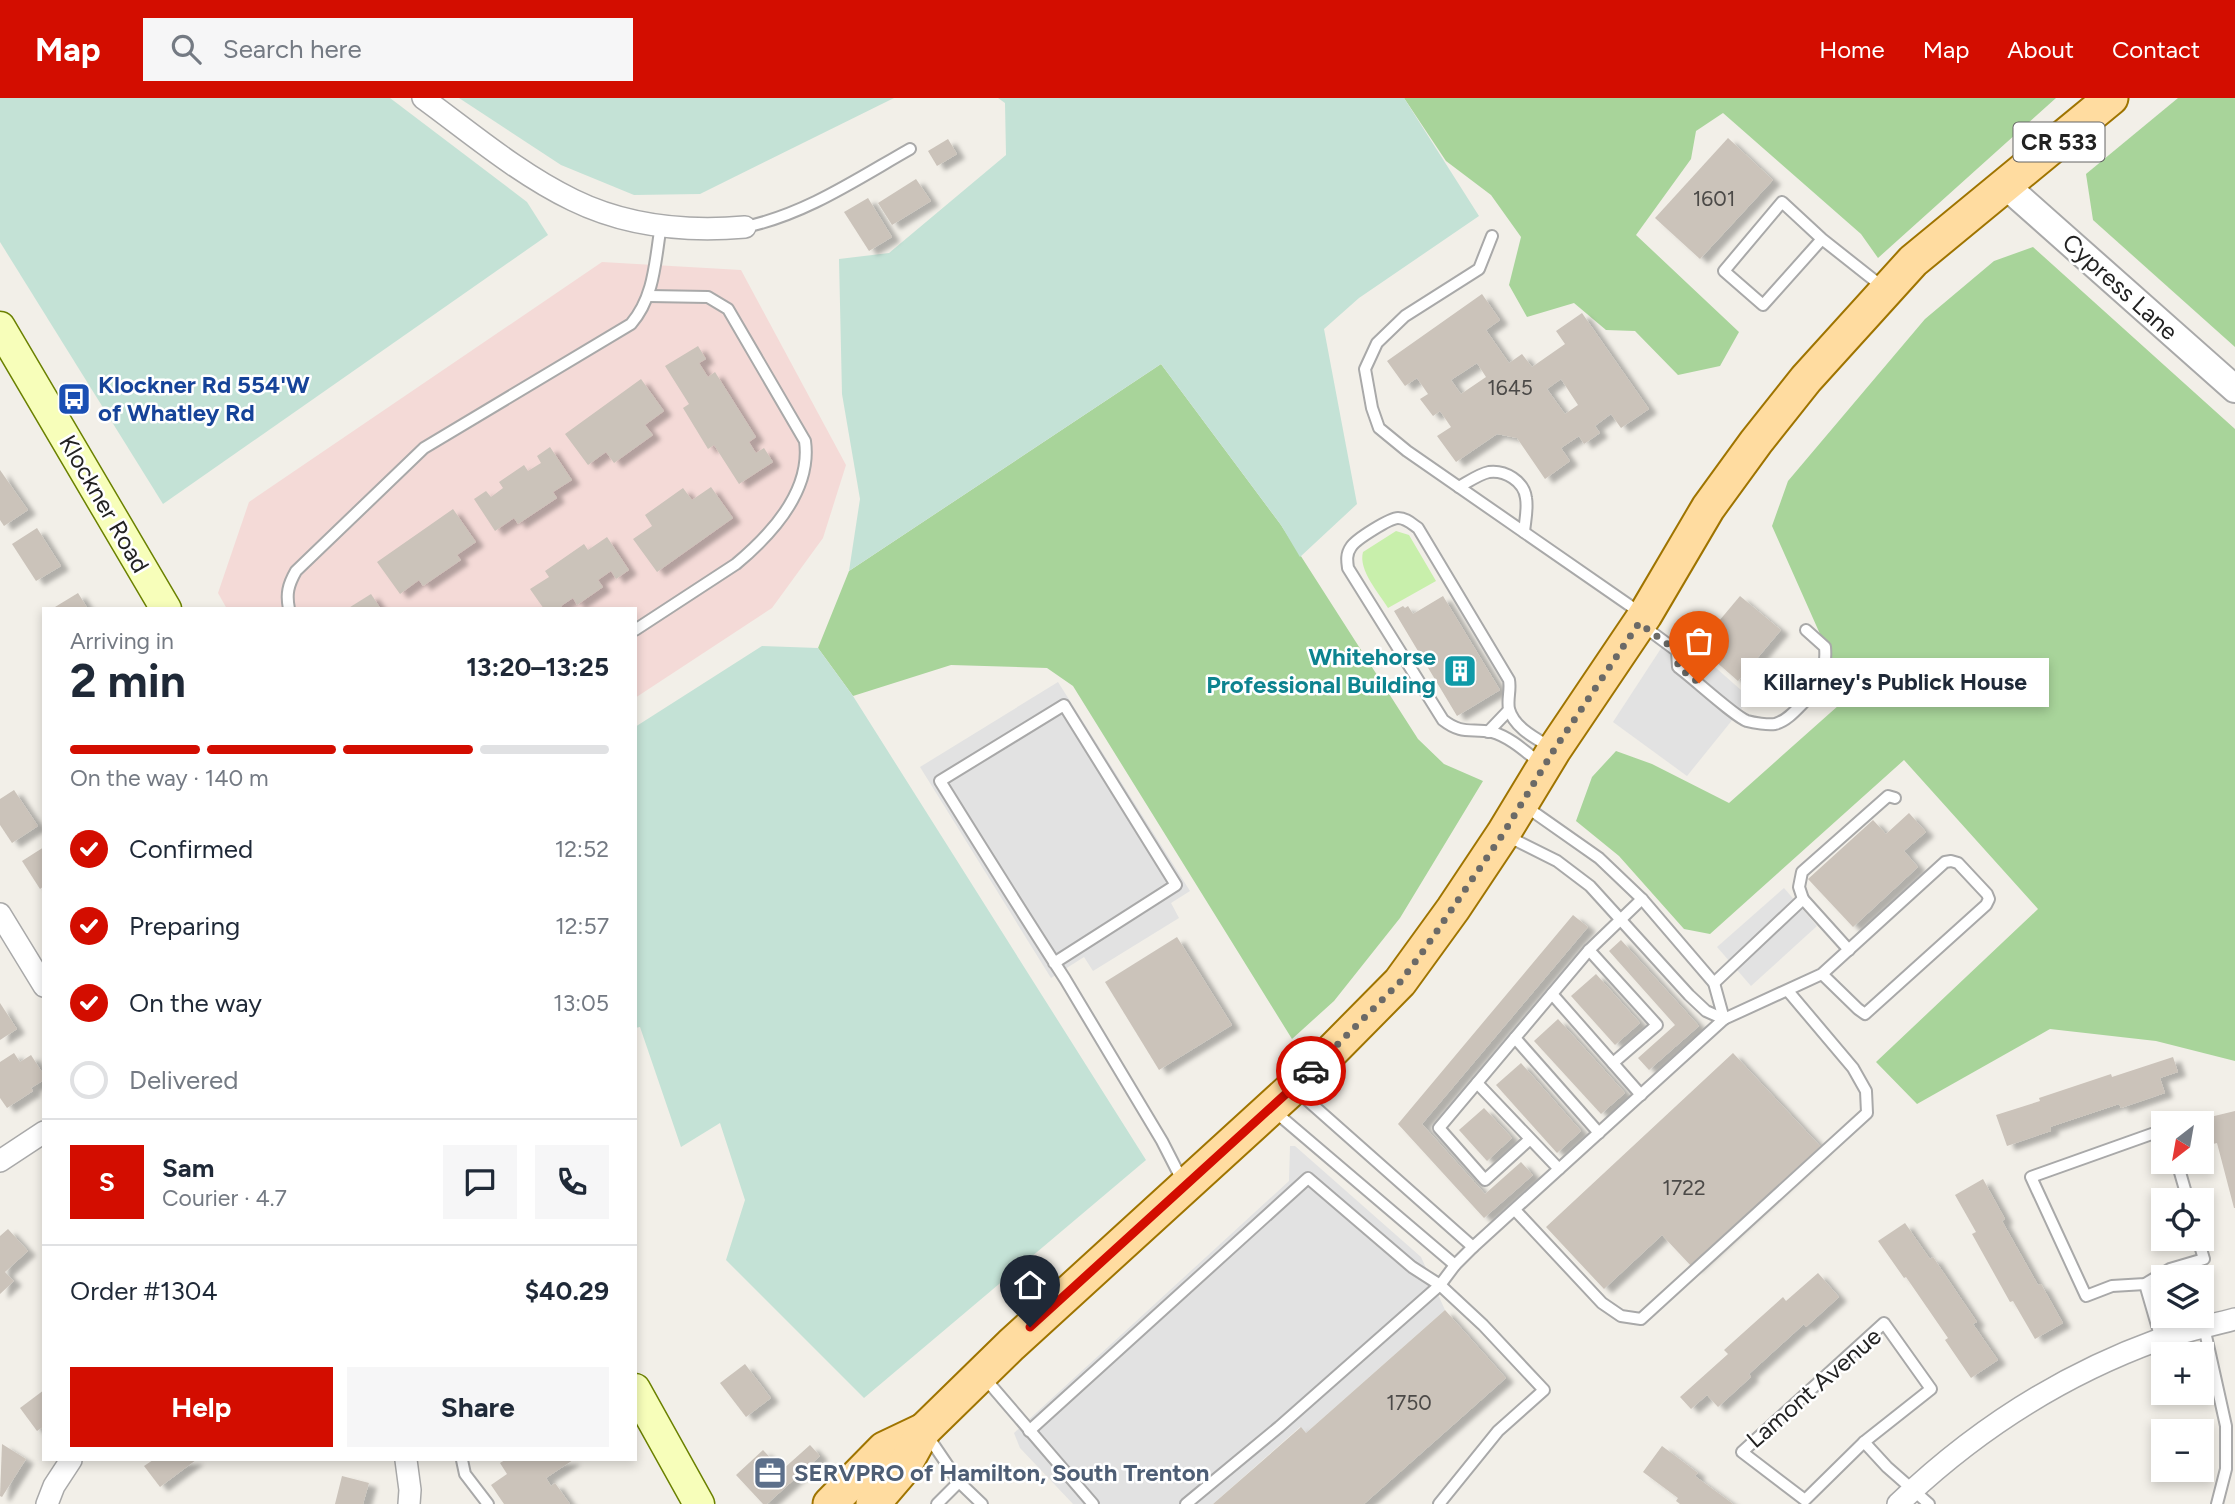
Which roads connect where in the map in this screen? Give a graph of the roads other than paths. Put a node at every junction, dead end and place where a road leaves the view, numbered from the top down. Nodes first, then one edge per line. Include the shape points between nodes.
1 (423, 98) edge
2 (2111, 98) edge
3 (911, 149) dead end
4 (2006, 185) junction
5 (661, 225) junction
6 (745, 227) joint
7 (1492, 236) dead end
8 (1822, 239) junction
9 (1886, 290) junction
10 (649, 296) junction
11 (0, 327) edge
12 (2235, 389) edge
13 (1459, 487) junction
14 (1524, 532) junction
15 (165, 607) edge
16 (289, 607) edge
17 (1642, 619) junction
18 (637, 629) edge
19 (1806, 630) dead end
20 (1509, 710) junction
21 (1488, 732) junction
22 (1550, 758) junction
23 (1895, 798) dead end
24 (1522, 804) junction
25 (1503, 834) junction
26 (1642, 899) junction
27 (1803, 899) junction
28 (0, 915) edge
29 (1621, 918) junction
30 (1589, 950) junction
31 (1849, 950) junction
32 (1054, 962) junction
33 (1822, 974) junction
34 (42, 978) edge
35 (1714, 984) junction
36 (1788, 991) junction
37 (1552, 994) junction
38 (1724, 1019) junction
39 (1515, 1038) junction
40 (1613, 1063) junction
41 (1478, 1083) junction
42 (1641, 1095) junction
43 (1282, 1098) junction
44 (42, 1133) edge
45 (1599, 1133) junction
46 (2151, 1134) edge
47 (1529, 1140) junction
48 (0, 1161) edge
49 (1559, 1169) junction
50 (1185, 1186) junction
51 (1515, 1210) junction
52 (1473, 1247) junction
53 (2202, 1251) edge
54 (1455, 1265) junction
55 (2145, 1284) junction
56 (1440, 1285) junction
57 (2235, 1319) edge
58 (2214, 1324) edge
59 (2200, 1328) edge
60 (2204, 1328) edge
61 (2161, 1339) junction
62 (981, 1374) junction
63 (637, 1393) edge
64 (924, 1430) junction
65 (1029, 1431) junction
66 (1864, 1442) junction
67 (70, 1461) edge
68 (406, 1461) edge
69 (462, 1461) edge
70 (959, 1482) junction
71 (1913, 1489) junction
72 (47, 1504) edge
73 (409, 1504) edge
74 (488, 1504) edge
75 (699, 1504) edge
76 (830, 1504) edge
77 (873, 1504) edge
78 (937, 1504) edge
79 (982, 1504) edge
80 (1093, 1504) edge
81 (1186, 1504) edge
82 (1439, 1504) edge
83 (1898, 1504) edge
84 (1929, 1504) edge
85 (2217, 1504) edge

1 - 5 street via 544,185 574,201
2 - 4 main road, CR 533
3 - 6 lane via 813,205
4 - 9 main road, CR 533 via 1913,261
4 - 12 street, Cypress Lane
5 - 6 street via 689,230
5 - 10 lane
7 - 13 lane via 1479,270 1405,316 1377,343 1365,369 1379,428
8 - 8 lane via 1782,202 1724,271 1763,305
8 - 9 lane
9 - 17 main road, CR 533 via 1756,442 1708,508
10 - 16 lane via 642,311 619,333 424,448 296,571 289,584
10 - 18 lane via 708,297 728,309 805,441 807,458 792,500 751,551
11 - 15 main road, Klockner Road
13 - 14 lane
13 - 14 lane via 1487,472 1510,476 1525,490
14 - 17 lane
17 - 19 lane via 1677,651 1678,667 1746,721 1773,725 1796,710 1823,676 1825,647
17 - 22 main road, CR 533
20 - 21 lane
20 - 21 lane via 1509,680 1418,528 1398,518 1356,541 1347,556 1348,568 1443,720 1463,731
20 - 22 lane
21 - 22 lane
22 - 24 main road, CR 533
23 - 27 lane via 1888,796 1802,872 1799,887
24 - 25 main road, CR 533
24 - 26 lane via 1599,858
25 - 29 lane via 1557,861
25 - 43 main road, CR 533 via 1400,982
26 - 29 lane
26 - 35 lane
27 - 31 lane
27 - 35 lane
28 - 34 street
29 - 30 lane
29 - 38 lane via 1689,995 1706,1011
30 - 37 lane
30 - 40 lane via 1657,1025
31 - 33 lane
31 - 33 lane via 1945,862 1958,863 1989,899 1865,1014
32 - 32 lane via 940,781 1064,705 1176,885
32 - 50 lane
33 - 36 lane
35 - 38 lane
36 - 38 lane
36 - 51 lane via 1853,1068 1866,1091 1867,1113 1650,1312 1641,1319 1621,1316 1602,1303
37 - 39 lane
37 - 40 lane
38 - 42 lane
39 - 41 lane
39 - 45 lane
40 - 42 lane
41 - 47 lane
41 - 47 lane via 1439,1128 1485,1180
42 - 45 lane
43 - 50 main road, CR 533
43 - 52 lane
43 - 54 lane
44 - 48 street
45 - 49 lane
46 - 55 lane via 2031,1177 2086,1296 2112,1286
47 - 49 lane
49 - 51 lane
50 - 62 main road, CR 533
51 - 52 lane
52 - 54 lane
53 - 55 lane via 2204,1259 2170,1269
54 - 56 lane
55 - 61 lane
56 - 65 lane via 1412,1267 1308,1178
56 - 81 lane
56 - 82 lane via 1544,1390 1498,1431
57 - 58 street
59 - 61 street
60 - 85 lane via 2226,1426 2226,1469
61 - 71 street via 2020,1406 1975,1436
62 - 64 main road, CR 533
62 - 65 lane
63 - 75 main road
64 - 70 lane
64 - 76 main road, CR 533 via 884,1449
64 - 77 main road, CR 533 via 902,1471
65 - 80 lane
66 - 66 lane, Lamont Avenue via 1805,1500 1742,1452 1884,1323 1931,1389
66 - 71 lane
67 - 72 street
68 - 73 street
69 - 74 lane via 465,1474
70 - 78 lane
70 - 79 lane
71 - 83 street
71 - 84 lane

